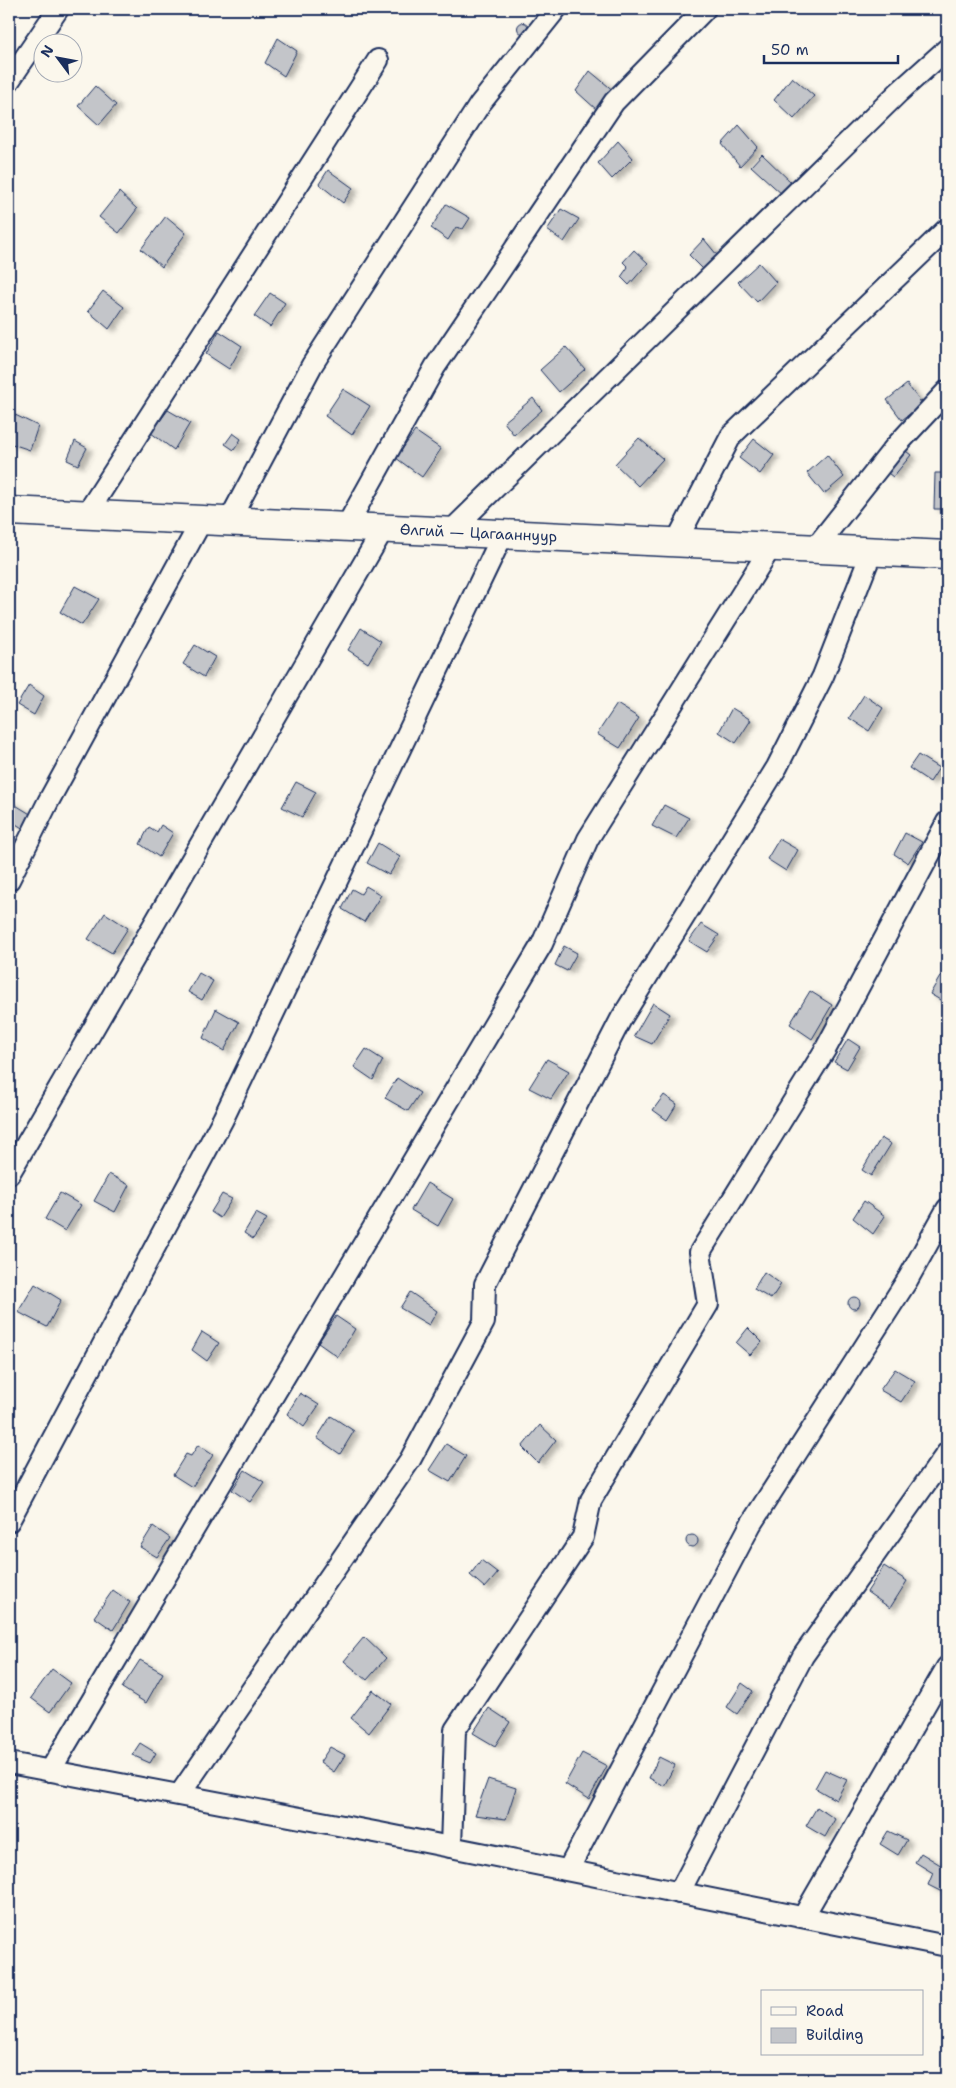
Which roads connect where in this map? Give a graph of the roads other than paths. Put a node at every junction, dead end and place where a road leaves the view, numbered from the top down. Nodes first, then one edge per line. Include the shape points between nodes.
1 (58, 9) edge
2 (556, 9) edge
3 (705, 9) edge
4 (947, 49) edge
5 (378, 60) dead end
6 (9, 81) edge
7 (947, 229) edge
8 (947, 391) edge
9 (9, 511) edge
10 (86, 514) junction
11 (202, 520) junction
12 (229, 521) junction
13 (346, 527) junction
14 (384, 528) junction
15 (451, 532) junction
16 (503, 534) junction
17 (676, 542) junction
18 (771, 546) junction
19 (815, 548) junction
20 (872, 551) junction
21 (947, 555) edge
22 (947, 822) edge
23 (9, 880) edge
24 (9, 1174) edge
25 (947, 1209) edge
26 (947, 1453) edge
27 (9, 1521) edge
28 (947, 1667) edge
29 (9, 1763) edge
30 (50, 1771) junction
31 (180, 1794) junction
32 (451, 1847) junction
33 (568, 1870) junction
34 (679, 1892) junction
35 (803, 1917) junction
36 (947, 1946) edge

1 - 6 street
2 - 12 street via 480,104 312,365
3 - 13 street via 614,102 435,367
4 - 15 street via 899,92
5 - 10 street
7 - 17 street via 731,436
8 - 19 street via 894,446
9 - 10 highway, Өлгий — Цагааннуур
10 - 11 highway, Өлгий — Цагааннуур
11 - 12 highway, Өлгий — Цагааннуур
11 - 23 street
12 - 13 highway, Өлгий — Цагааннуур
13 - 14 highway, Өлгий — Цагааннуур
14 - 15 highway, Өлгий — Цагааннуур
14 - 24 street
15 - 16 highway, Өлгий — Цагааннуур
16 - 17 highway, Өлгий — Цагааннуур
16 - 27 street via 223,1119
17 - 18 highway, Өлгий — Цагааннуур
18 - 19 highway, Өлгий — Цагааннуур
18 - 30 street via 588,839 542,944
19 - 20 highway, Өлгий — Цагааннуур
20 - 21 highway, Өлгий — Цагааннуур
20 - 31 street via 823,676 777,767 621,1019 489,1275 485,1284 484,1322 410,1460
22 - 32 street via 825,1050 700,1252 708,1304 591,1500 583,1537 455,1730
25 - 33 street via 908,1279 751,1524
26 - 34 street via 803,1656
28 - 35 street
29 - 30 street
30 - 31 street
31 - 32 street
32 - 33 street
33 - 34 street
34 - 35 street
35 - 36 street

